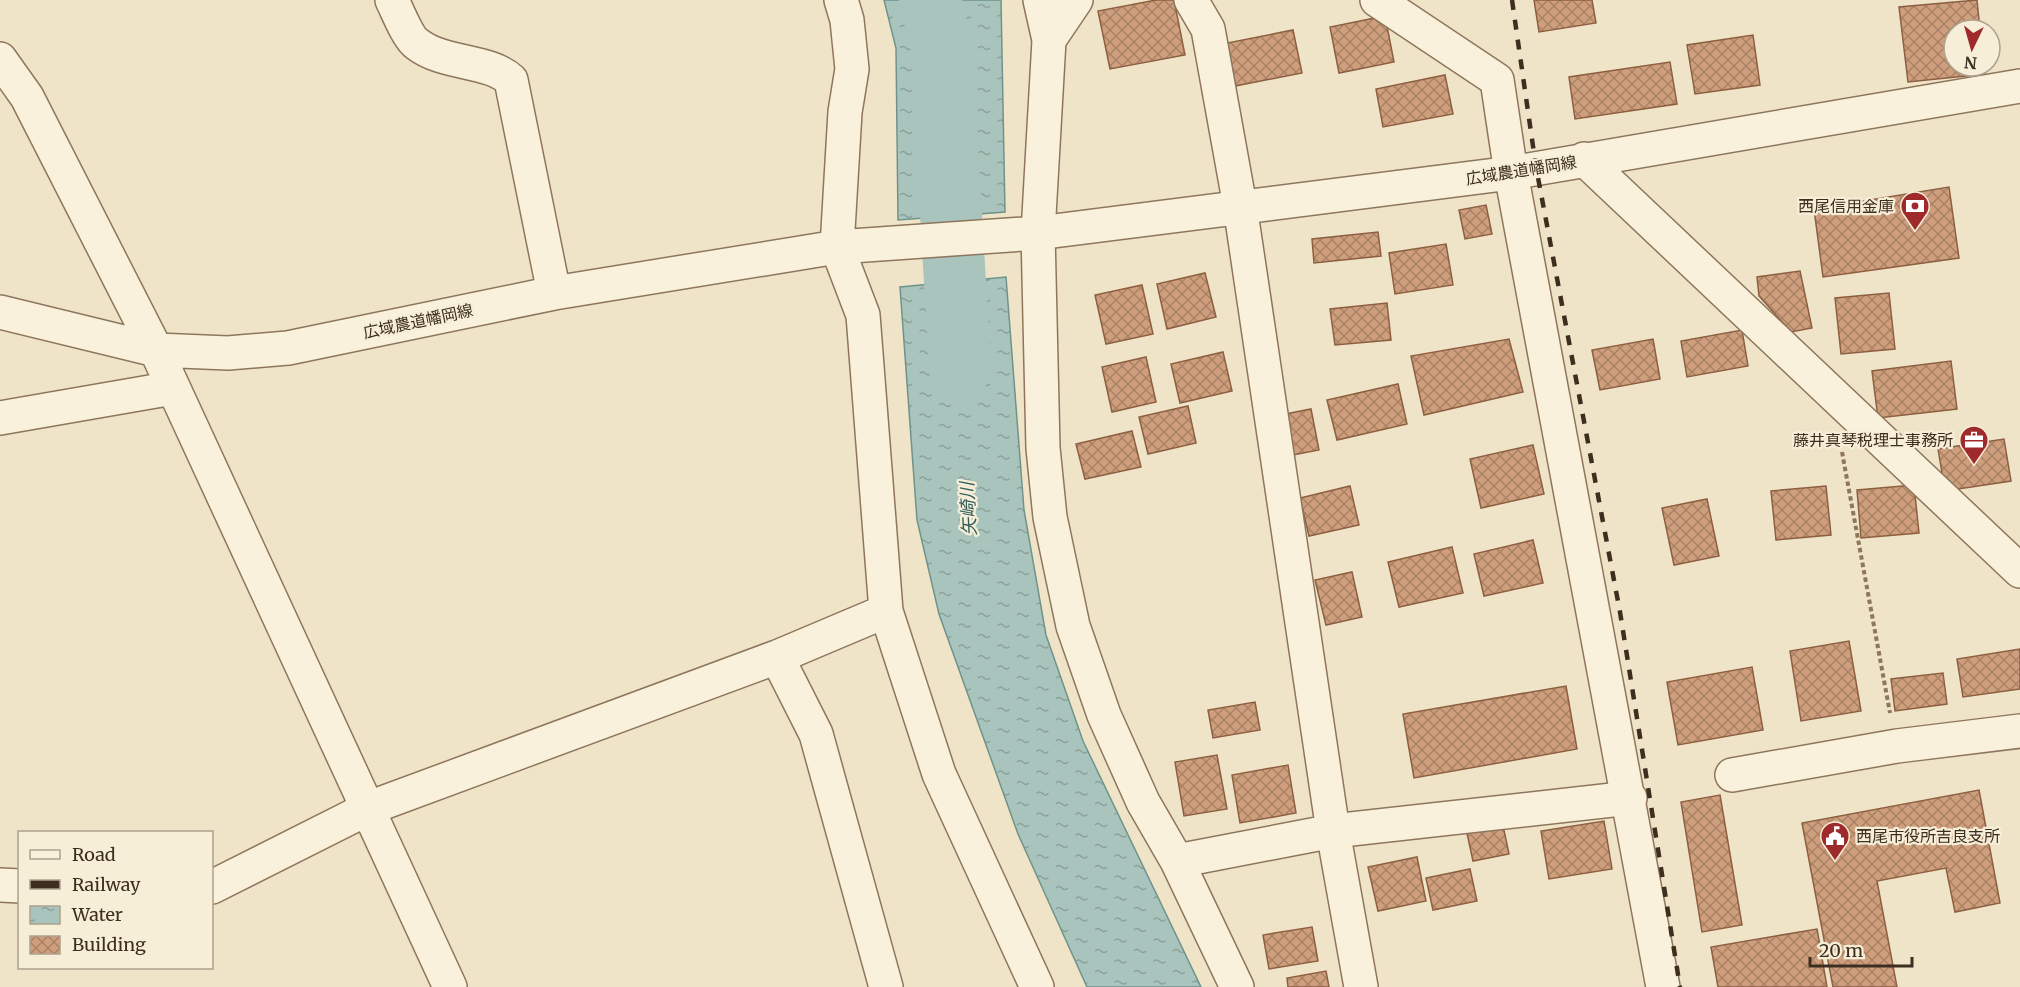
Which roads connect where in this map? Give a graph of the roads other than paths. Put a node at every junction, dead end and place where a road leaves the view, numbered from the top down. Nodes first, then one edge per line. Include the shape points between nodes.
1 (392, 0) edge
2 (841, 0) edge
3 (1040, 0) edge
4 (1076, 0) edge
5 (1191, 0) edge
6 (1377, 0) edge
7 (1049, 40) junction
8 (0, 58) edge
9 (2020, 86) edge
10 (1584, 159) junction
11 (1511, 173) junction
12 (1240, 206) junction
13 (1028, 233) junction
14 (837, 247) junction
15 (554, 293) junction
16 (0, 312) edge
17 (156, 350) junction
18 (174, 388) junction
19 (0, 418) edge
20 (2020, 571) edge
21 (886, 611) junction
22 (777, 657) junction
23 (2020, 731) edge
24 (1732, 776) dead end
25 (1630, 798) junction
26 (369, 807) junction
27 (1333, 831) junction
28 (1177, 861) junction
29 (0, 885) edge
30 (213, 885) edge
31 (18, 886) edge
32 (450, 987) edge
33 (886, 987) edge
34 (1036, 987) edge
35 (1237, 987) edge
36 (1361, 987) edge
37 (1663, 987) edge

1 - 15 street via 416,44 456,62 501,71 511,80
2 - 14 street via 852,69
3 - 7 street
4 - 7 street
5 - 12 street via 1208,29
6 - 11 street via 1497,80
7 - 13 street
8 - 17 street via 27,97
9 - 10 street, 広域農道幡岡線
10 - 11 street, 広域農道幡岡線
10 - 20 street
11 - 12 street, 広域農道幡岡線
11 - 25 street
12 - 13 street, 広域農道幡岡線
12 - 27 street
13 - 14 street, 広域農道幡岡線
13 - 28 street via 1050,517 1073,626 1104,715 1143,802
14 - 15 street, 広域農道幡岡線
14 - 21 street via 863,315
15 - 17 street, 広域農道幡岡線 via 288,348 228,353
16 - 17 street, 広域農道幡岡線
17 - 18 street
18 - 19 street
18 - 26 street
21 - 22 street
21 - 34 street via 939,774
22 - 26 street
22 - 33 street via 816,734
23 - 24 street via 1897,746
25 - 27 street
25 - 37 street
26 - 30 street
26 - 32 street
27 - 28 street
27 - 36 street
28 - 35 street
29 - 31 street

